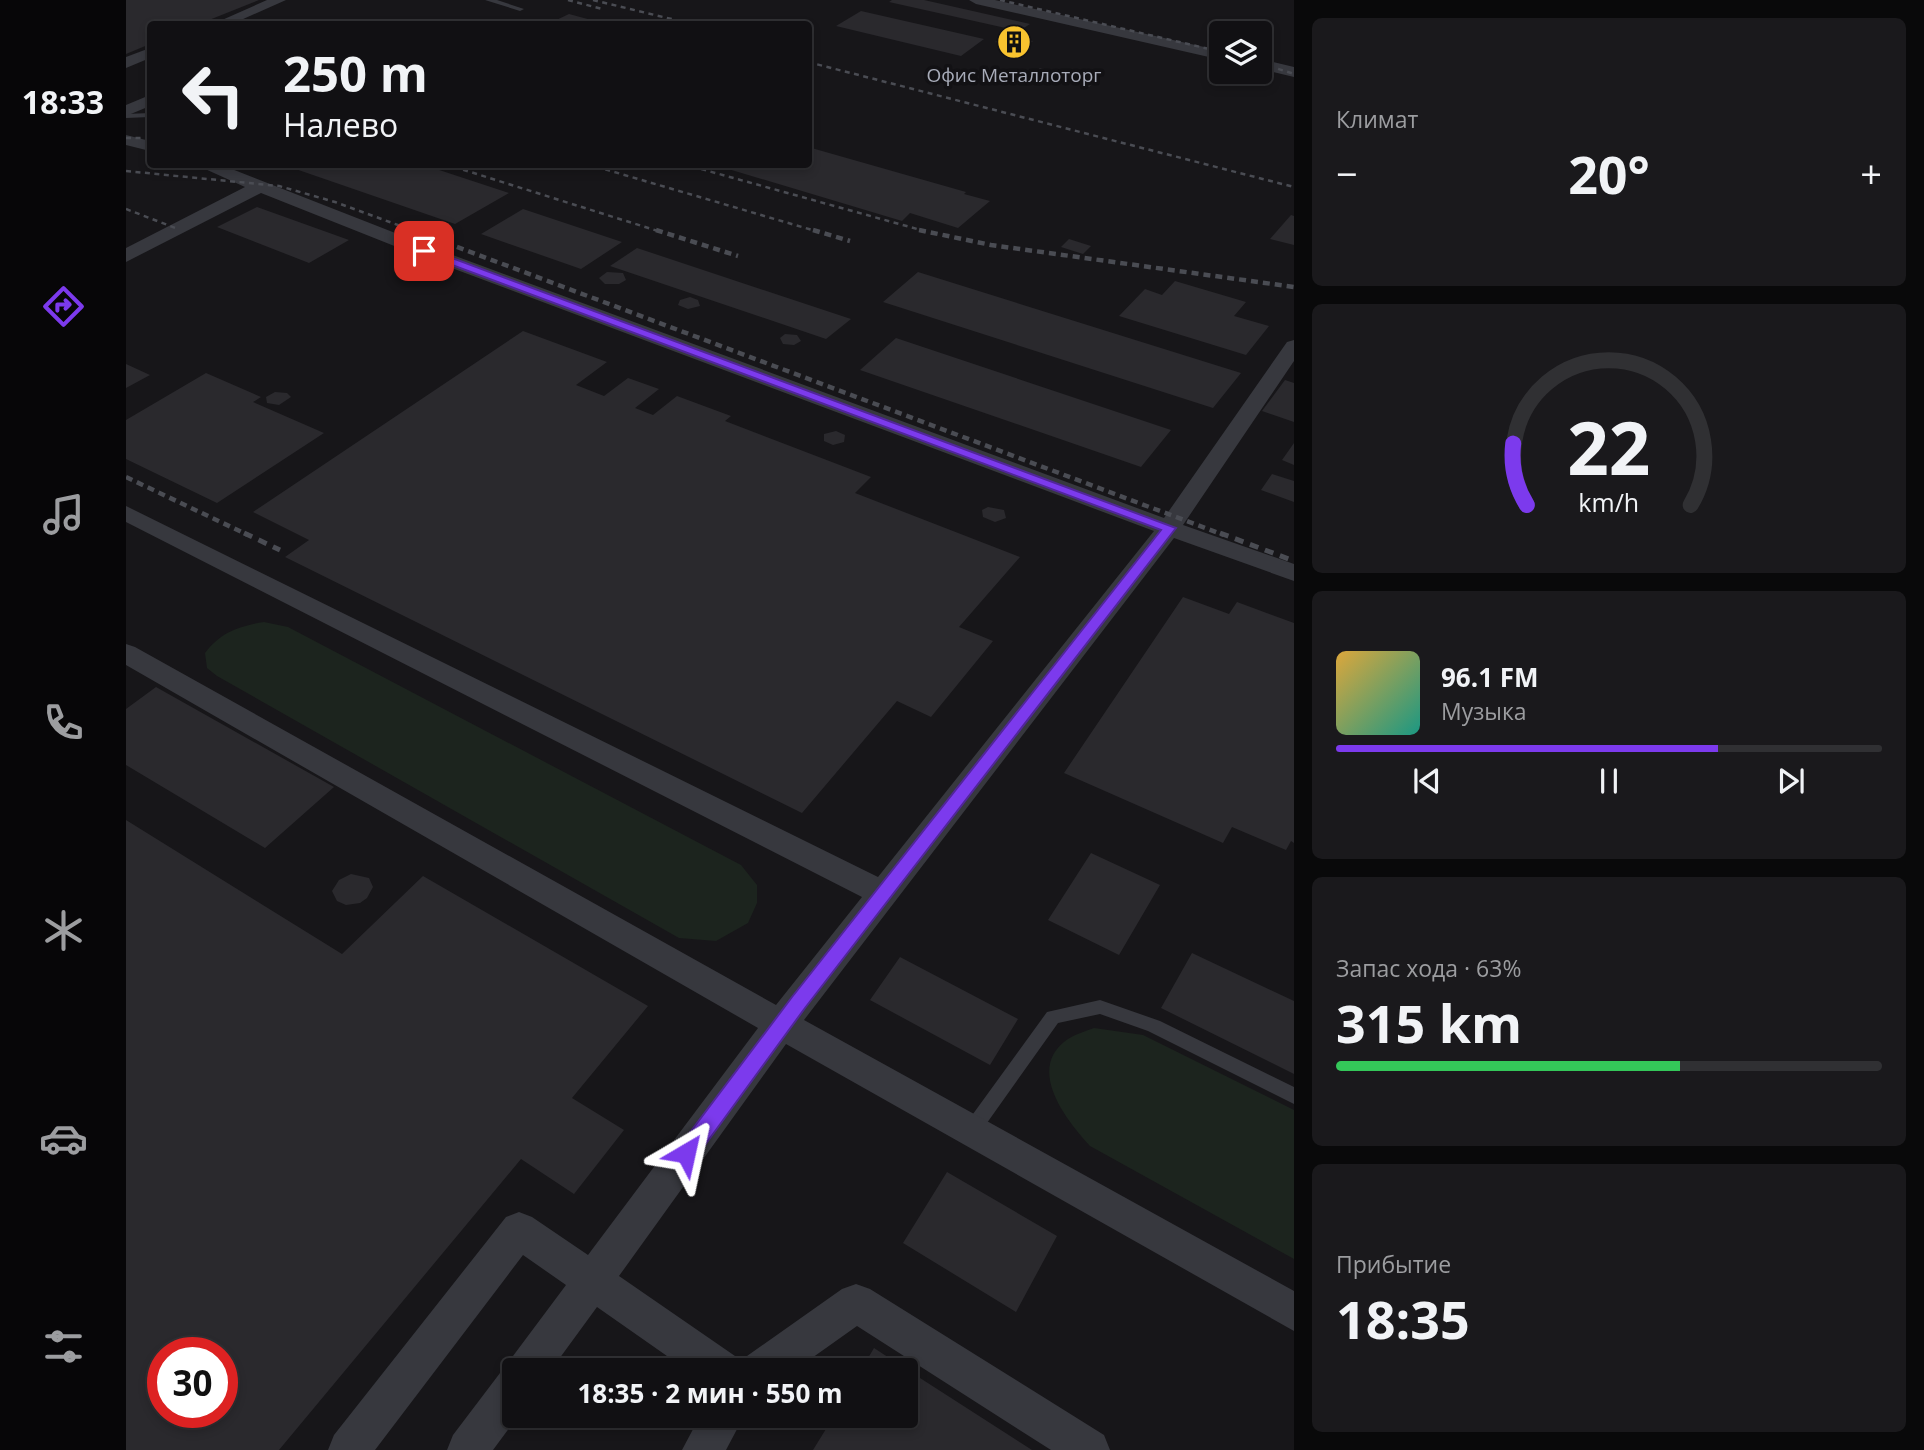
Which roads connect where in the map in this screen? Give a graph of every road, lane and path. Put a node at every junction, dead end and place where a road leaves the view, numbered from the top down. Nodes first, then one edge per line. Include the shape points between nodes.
1 (279, 0) edge
2 (489, 0) edge
3 (976, 0) edge
4 (520, 9) dead end
5 (227, 21) edge
6 (1209, 53) edge
7 (147, 54) edge
8 (126, 63) edge
9 (1272, 67) edge
10 (1294, 72) edge
11 (126, 91) edge
12 (147, 99) edge
13 (147, 102) edge
14 (126, 113) edge
15 (147, 115) edge
16 (126, 140) edge
17 (147, 145) edge
18 (212, 168) edge
19 (259, 187) junction
20 (126, 256) edge
21 (1294, 346) edge
22 (126, 513) edge
23 (1169, 528) junction
24 (1294, 573) edge
25 (126, 653) edge
26 (883, 893) junction
27 (782, 1024) junction
28 (1294, 1096) edge
29 (971, 1131) junction
30 (591, 1282) junction
31 (1294, 1312) edge
32 (536, 1358) edge
33 (704, 1358) edge
34 (778, 1358) edge
35 (502, 1403) edge
36 (716, 1428) edge
37 (349, 1450) edge
38 (468, 1450) edge
39 (703, 1450) edge
40 (1089, 1450) edge

1 - 5 street
2 - 4 lane
3 - 6 street
7 - 8 street
9 - 10 street
11 - 12 street
13 - 14 street
14 - 15 lane
16 - 17 street
18 - 19 street
19 - 20 street
19 - 23 street
21 - 23 street
22 - 26 street
23 - 24 street
23 - 26 street
25 - 27 street
26 - 27 street
27 - 29 street
27 - 30 street
28 - 29 lane via 1154,1026 1100,1007 1053,1017
29 - 31 street
30 - 32 street
30 - 33 street
30 - 37 street via 519,1230
34 - 40 street via 856,1303
35 - 38 street
36 - 39 street

